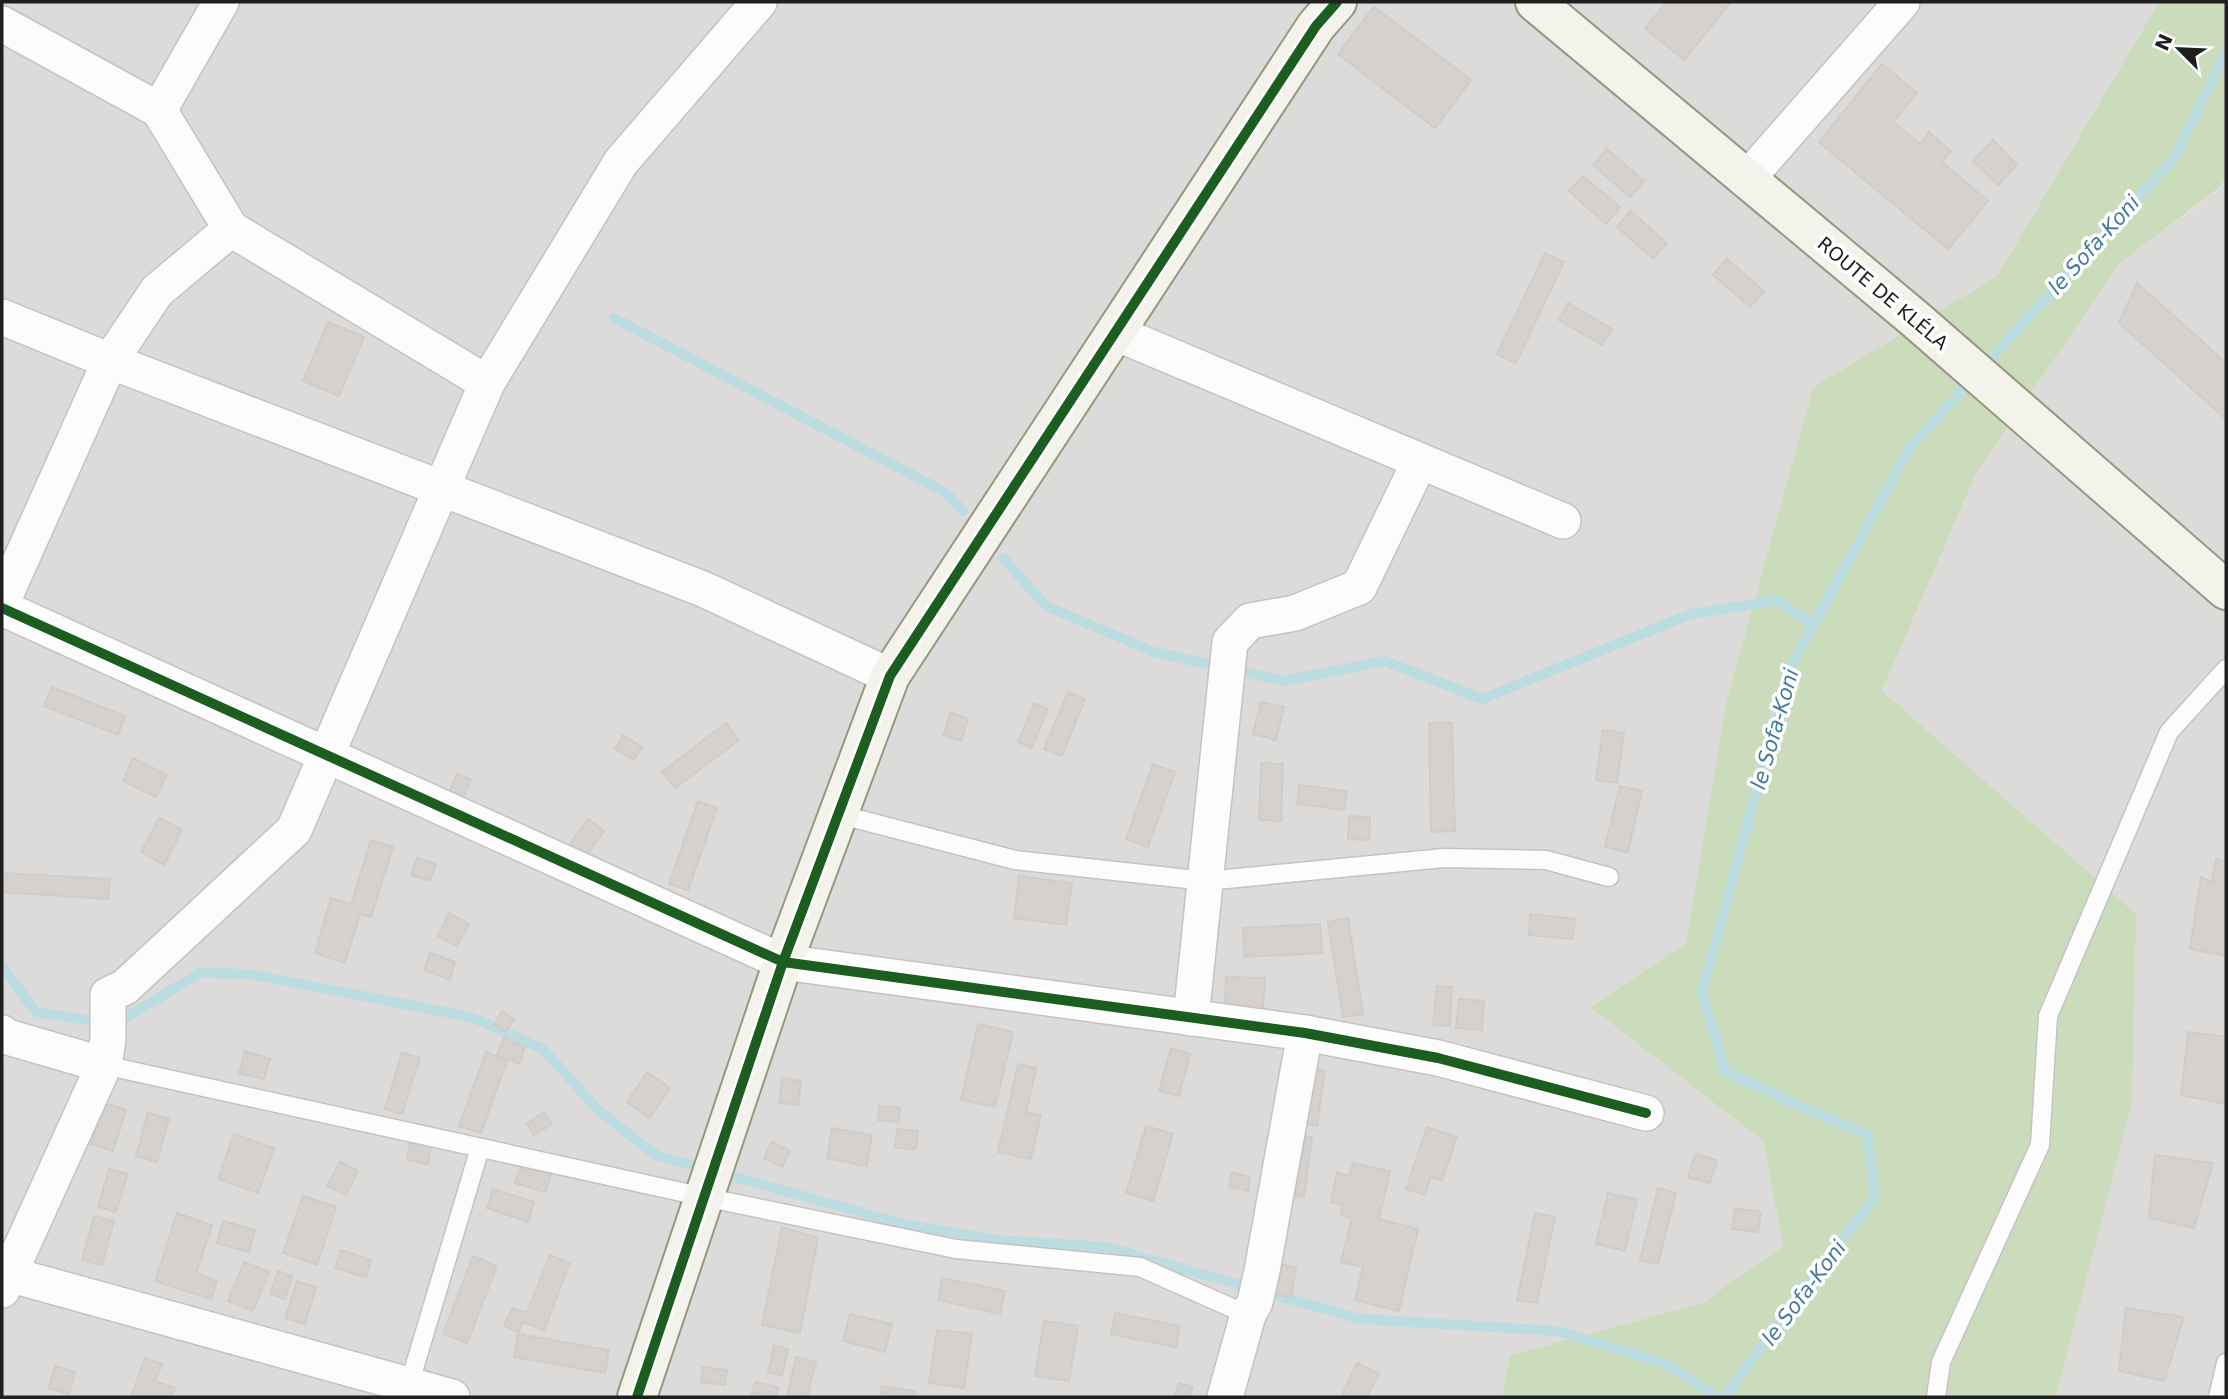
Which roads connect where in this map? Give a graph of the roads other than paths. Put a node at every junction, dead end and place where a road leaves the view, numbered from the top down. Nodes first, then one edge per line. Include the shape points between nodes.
1 (221, 2) edge
2 (759, 2) edge
3 (1338, 2) edge
4 (1535, 2) edge
5 (1902, 2) edge
6 (2, 24) edge
7 (159, 110) junction
8 (1746, 180) junction
9 (231, 229) junction
10 (2, 317) edge
11 (1116, 333) junction
12 (110, 361) junction
13 (487, 383) junction
14 (1420, 461) junction
15 (442, 488) junction
16 (1563, 521) dead end
17 (2226, 590) edge
18 (2, 602) edge
19 (2, 608) edge
20 (2226, 668) edge
21 (890, 676) junction
22 (326, 755) junction
23 (838, 814) junction
24 (1609, 877) dead end
25 (1206, 881) junction
26 (783, 962) junction
27 (1191, 1018) junction
28 (1305, 1032) junction
29 (2, 1033) edge
30 (107, 1037) junction
31 (1646, 1113) dead end
32 (480, 1148) junction
33 (706, 1191) junction
34 (5, 1282) edge
35 (1255, 1296) junction
36 (2226, 1363) edge
37 (407, 1391) edge
38 (452, 1397) edge
39 (637, 1397) edge
40 (1225, 1397) edge
41 (1936, 1397) edge
42 (2218, 1397) edge

1 - 7 street
2 - 13 street via 621,162
3 - 11 street via 1316,26
4 - 8 street, ROUTE DE KLÉLA
5 - 8 street
6 - 7 street
7 - 9 street
8 - 17 street, ROUTE DE KLÉLA via 1915,319
9 - 12 street via 157,290
9 - 13 street
10 - 12 street
11 - 14 street
11 - 21 street
12 - 15 street
12 - 18 street
13 - 15 street
14 - 16 street
14 - 25 street via 1359,587 1295,613 1250,621 1230,642
15 - 21 street via 703,589
15 - 22 street
19 - 22 street
20 - 41 lane via 2169,732 2048,1016 2040,1145 1941,1362
21 - 23 street
22 - 26 street
22 - 30 street via 294,830 125,987 108,995
23 - 25 lane via 1015,860
23 - 26 street
24 - 25 lane via 1546,860 1444,858
25 - 27 street
26 - 27 street
26 - 33 street
27 - 28 street
28 - 31 street via 1438,1058
28 - 35 street
29 - 30 street
30 - 32 lane
30 - 34 street
32 - 33 lane
32 - 37 lane
33 - 35 lane via 956,1249 1140,1267
33 - 39 street
34 - 37 street
35 - 40 street
36 - 42 lane
37 - 38 street

